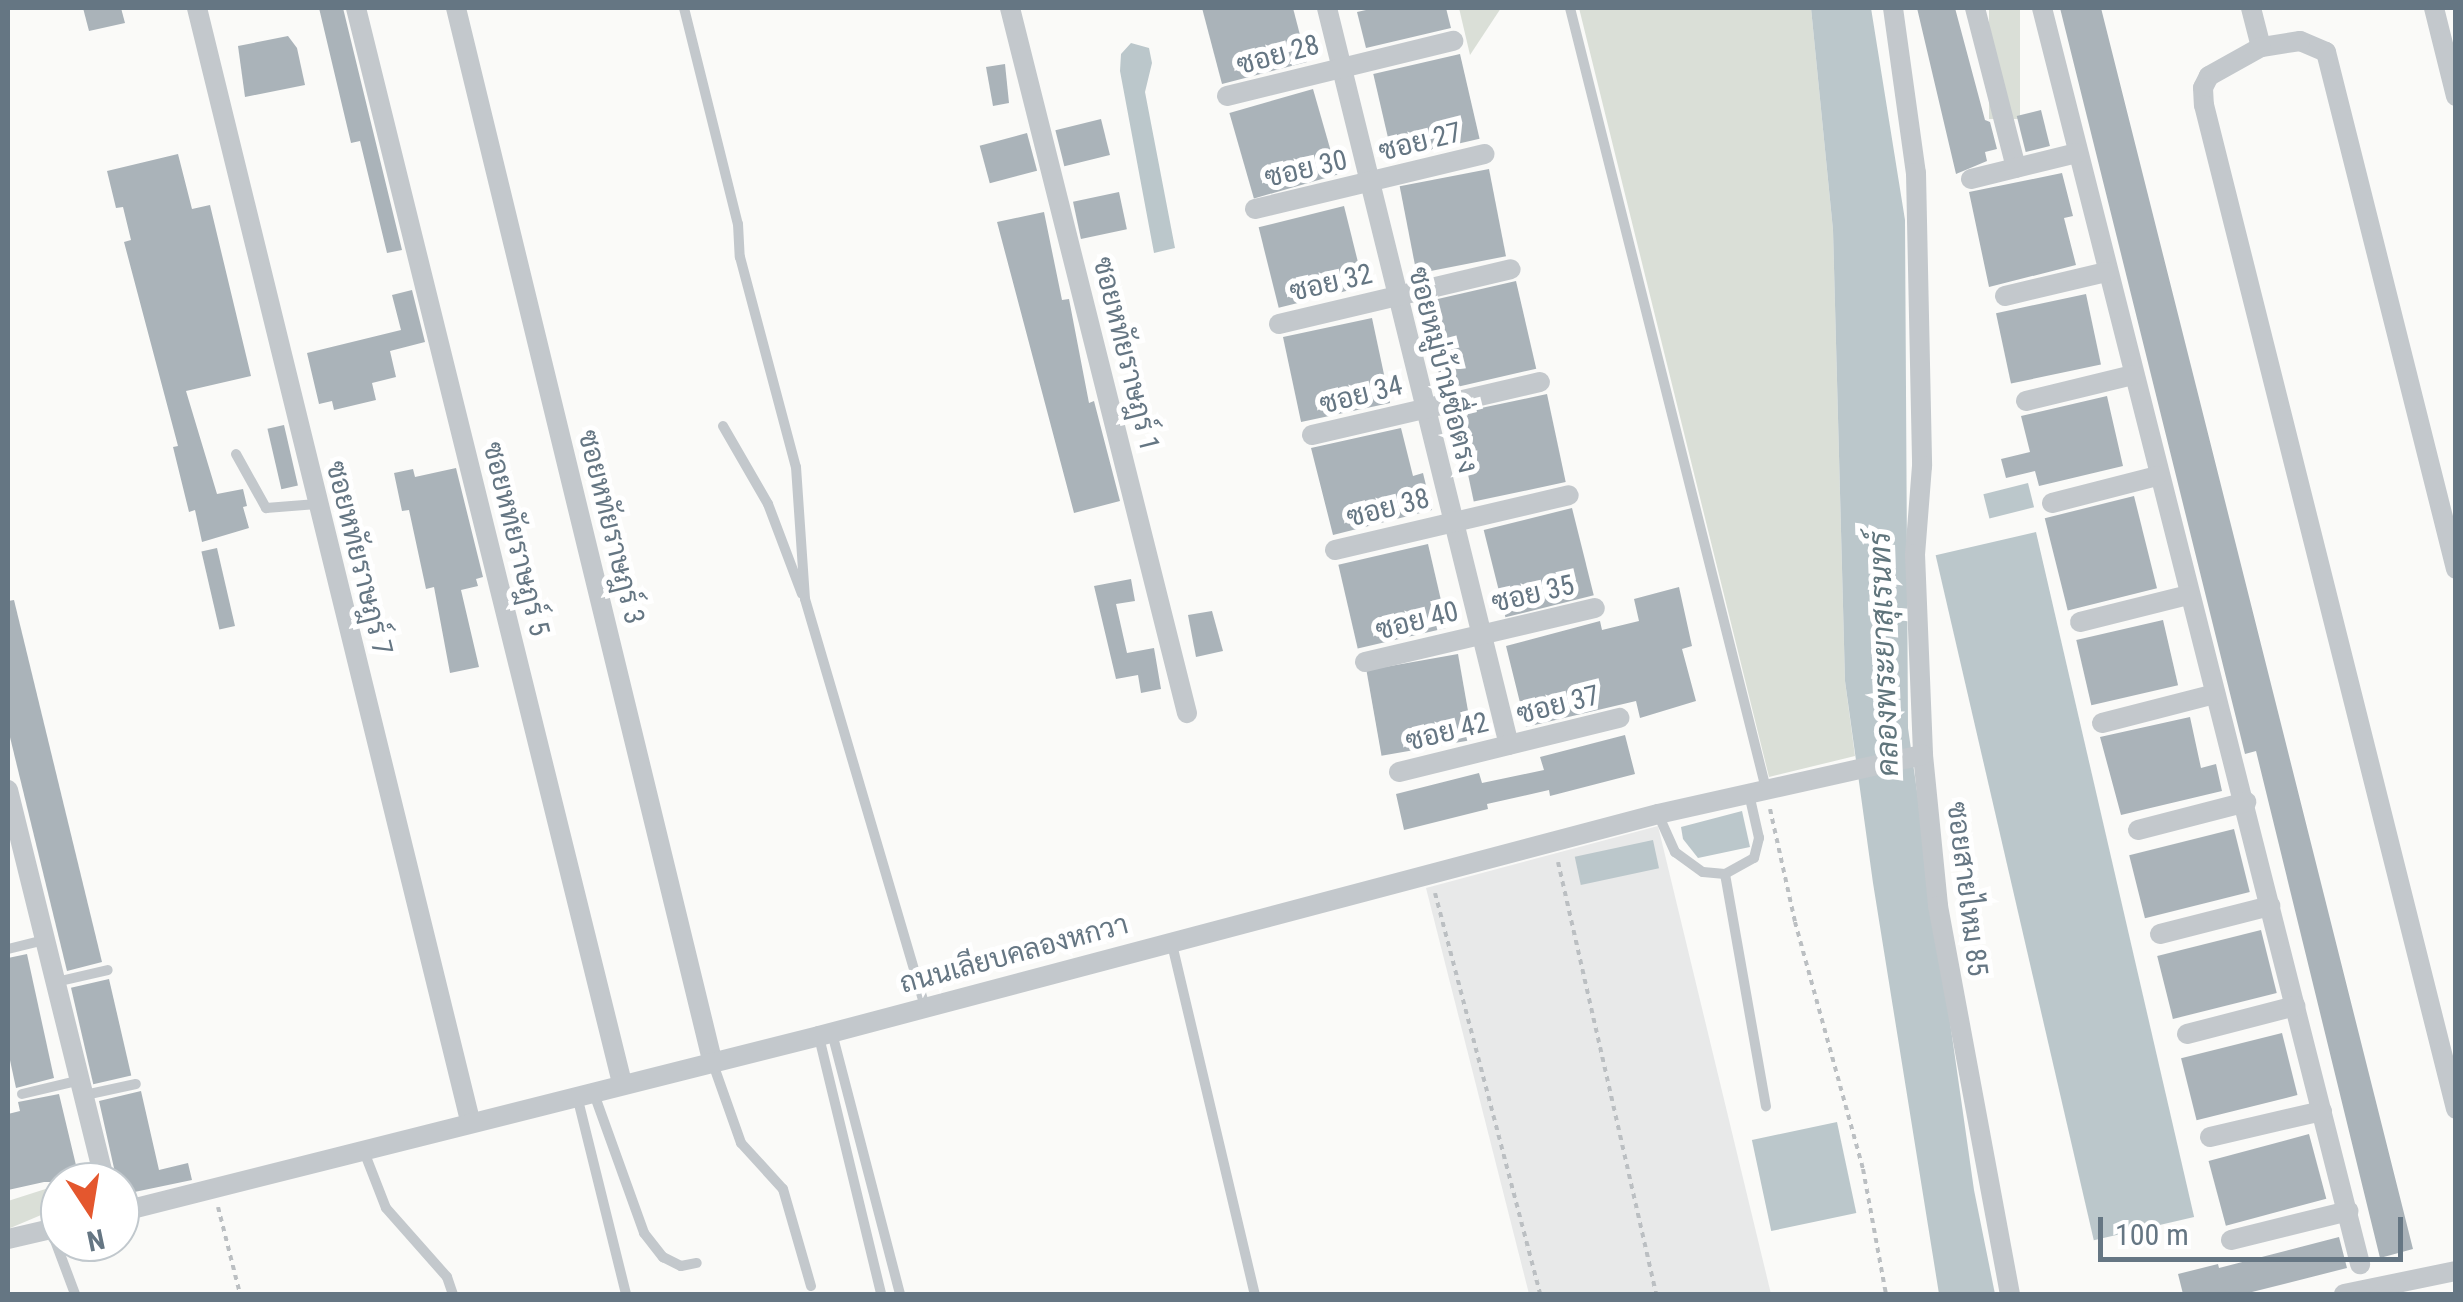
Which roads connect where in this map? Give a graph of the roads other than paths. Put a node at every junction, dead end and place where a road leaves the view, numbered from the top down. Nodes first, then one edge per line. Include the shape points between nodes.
1 (198, 8) edge
2 (356, 8) edge
3 (456, 8) edge
4 (684, 8) edge
5 (1010, 8) edge
6 (1327, 8) edge
7 (1570, 8) edge
8 (1893, 8) edge
9 (1975, 8) edge
10 (2042, 8) edge
11 (2251, 8) edge
12 (2434, 8) edge
13 (1453, 41) dead end
14 (2261, 47) junction
15 (1342, 66) junction
16 (1227, 96) dead end
17 (2456, 96) edge
18 (2076, 153) junction
19 (1484, 154) dead end
20 (2016, 168) junction
21 (1971, 179) dead end
22 (1369, 183) junction
23 (1255, 209) dead end
24 (1511, 268) dead end
25 (2106, 272) junction
26 (1396, 296) junction
27 (2005, 296) dead end
28 (1279, 324) dead end
29 (2132, 375) junction
30 (1540, 382) dead end
31 (2026, 401) dead end
32 (1424, 408) junction
33 (723, 426) dead end
34 (1312, 435) dead end
35 (236, 454) dead end
36 (2158, 476) junction
37 (1569, 495) dead end
38 (2052, 503) dead end
39 (317, 504) junction
40 (1454, 520) junction
41 (1335, 550) dead end
42 (2456, 569) edge
43 (2188, 595) junction
44 (805, 599) junction
45 (1595, 608) dead end
46 (2080, 622) dead end
47 (1482, 633) junction
48 (1365, 662) dead end
49 (2215, 694) junction
50 (1188, 713) dead end
51 (1620, 718) dead end
52 (2102, 723) dead end
53 (1509, 744) junction
54 (1917, 756) junction
55 (1399, 772) dead end
56 (8, 790) edge
57 (1758, 791) junction
58 (2246, 802) junction
59 (1658, 814) junction
60 (2138, 830) dead end
61 (1725, 874) junction
62 (2270, 906) junction
63 (2160, 934) dead end
64 (46, 940) junction
65 (1171, 940) junction
66 (8, 948) edge
67 (108, 970) dead end
68 (56, 982) junction
69 (2295, 1006) junction
70 (925, 1007) junction
71 (826, 1034) junction
72 (2188, 1034) dead end
73 (712, 1060) junction
74 (2450, 1068) edge
75 (622, 1083) junction
76 (136, 1084) dead end
77 (83, 1087) junction
78 (584, 1093) junction
79 (22, 1094) dead end
80 (1766, 1106) dead end
81 (2456, 1109) edge
82 (2322, 1111) junction
83 (470, 1120) junction
84 (2210, 1137) dead end
85 (363, 1150) junction
86 (100, 1162) edge
87 (140, 1207) edge
88 (2348, 1211) junction
89 (40, 1232) edge
90 (8, 1240) edge
91 (2231, 1240) dead end
92 (66, 1262) edge
93 (697, 1263) dead end
94 (2360, 1264) dead end
95 (2456, 1271) edge
96 (811, 1286) dead end
97 (75, 1294) edge
98 (452, 1294) edge
99 (626, 1294) edge
100 (881, 1294) edge
101 (900, 1294) edge
102 (1255, 1294) edge
103 (2010, 1294) edge
104 (2344, 1294) edge

1 - 39 street, ซอยหทัยราษฎร์ 7
2 - 75 street, ซอยหทัยราษฎร์ 5
3 - 73 street, ซอยหทัยราษฎร์ 3
4 - 44 lane via 796,467
5 - 50 street, ซอยหทัยราษฎร์ 1
6 - 15 street, ซอยหมู่บ้านซื่อตรง
7 - 57 lane
8 - 54 street, ซอยสายไหม 85 via 1916,173 1922,466 1915,554
9 - 20 street
10 - 18 street
11 - 14 street
12 - 17 street
13 - 15 street, ซอย 28
14 - 42 street via 2300,40 2320,46 2335,76
14 - 74 street via 2209,76 2204,105
15 - 16 street, ซอย 28
15 - 22 street, ซอยหมู่บ้านซื่อตรง
18 - 20 street
18 - 25 street
19 - 22 street, ซอย 27
20 - 21 street
22 - 23 street, ซอย 30
22 - 26 street, ซอยหมู่บ้านซื่อตรง
24 - 26 street, ซอย 32
25 - 27 street
25 - 29 street
26 - 28 street, ซอย 32
26 - 32 street, ซอยหมู่บ้านซื่อตรง
29 - 31 street
29 - 36 street
30 - 32 street, ซอย 34
32 - 34 street, ซอย 34
32 - 40 street, ซอยหมู่บ้านซื่อตรง
33 - 44 lane via 768,504
35 - 39 lane via 266,508
36 - 38 street
36 - 43 street
37 - 40 street, ซอย 38
39 - 83 street, ซอยหทัยราษฎร์ 7
40 - 41 street, ซอย 38
40 - 47 street, ซอยหมู่บ้านซื่อตรง
43 - 46 street
43 - 49 street
44 - 70 lane
45 - 47 street, ซอย 35
47 - 48 street, ซอย 40
47 - 53 street, ซอยหมู่บ้านซื่อตรง
49 - 52 street
49 - 58 street
51 - 53 street, ซอย 37
53 - 55 street, ซอย 42
54 - 57 street, ถนนเลียบคลองหกวา
54 - 103 street, ซอยสายไหม 85
56 - 64 street
57 - 59 street, ถนนเลียบคลองหกวา
57 - 61 lane via 1754,858
58 - 60 street
58 - 62 street
59 - 61 lane via 1675,852 1703,872
59 - 65 street, ถนนเลียบคลองหกวา
61 - 80 lane
62 - 63 street
62 - 69 street
64 - 66 lane
64 - 68 street
65 - 70 street, ถนนเลียบคลองหกวา
65 - 102 lane
67 - 68 lane
68 - 77 street
69 - 72 street
69 - 82 street
70 - 71 street, ถนนเลียบคลองหกวา
71 - 73 street, ถนนเลียบคลองหกวา
71 - 100 lane
71 - 101 lane
73 - 75 street, ถนนเลียบคลองหกวา
73 - 96 lane via 740,1143 784,1189
74 - 81 street
75 - 78 street, ถนนเลียบคลองหกวา
76 - 77 lane
77 - 79 lane
77 - 86 street
78 - 83 street, ถนนเลียบคลองหกวา
78 - 93 lane via 644,1234 663,1257 680,1266
78 - 99 lane
82 - 84 street
82 - 88 street
83 - 85 street, ถนนเลียบคลองหกวา
85 - 87 street, ถนนเลียบคลองหกวา
85 - 98 lane via 386,1208 447,1277
88 - 91 street
88 - 94 street
89 - 90 street
92 - 97 lane
95 - 104 street

